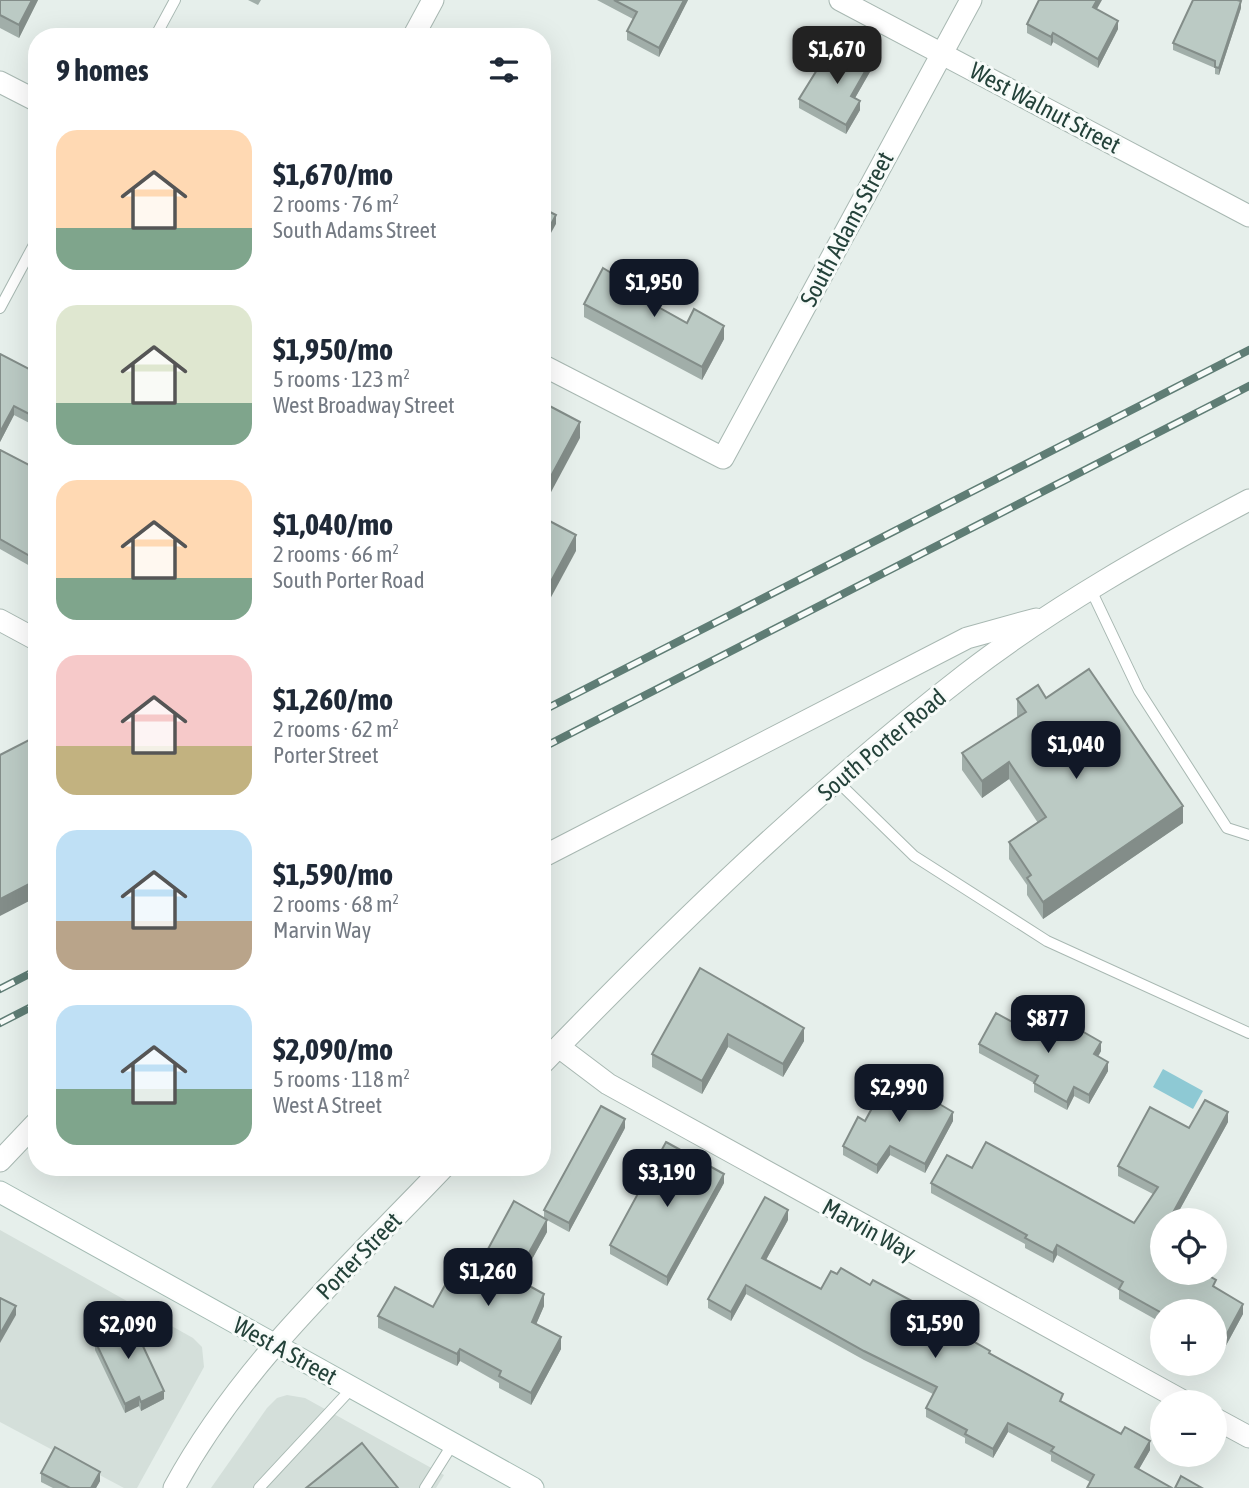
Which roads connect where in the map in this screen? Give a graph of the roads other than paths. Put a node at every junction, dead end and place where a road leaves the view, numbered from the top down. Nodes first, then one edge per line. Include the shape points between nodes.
1 (175, 0) edge
2 (433, 0) edge
3 (840, 0) edge
4 (971, 0) edge
5 (160, 28) edge
6 (418, 28) edge
7 (942, 54) junction
8 (0, 82) edge
9 (28, 96) edge
10 (1249, 216) edge
11 (28, 256) edge
12 (0, 308) edge
13 (551, 370) edge
14 (1249, 500) edge
15 (1091, 590) junction
16 (1055, 613) junction
17 (0, 620) edge
18 (28, 635) edge
19 (837, 781) junction
20 (1249, 835) edge
21 (551, 852) edge
22 (1249, 1032) edge
23 (559, 1047) junction
24 (551, 1055) edge
25 (28, 1131) edge
26 (0, 1161) edge
27 (435, 1176) edge
28 (0, 1192) edge
29 (275, 1345) junction
30 (352, 1388) junction
31 (1163, 1390) edge
32 (1227, 1425) edge
33 (1249, 1437) edge
34 (452, 1445) junction
35 (174, 1488) edge
36 (259, 1488) edge
37 (425, 1488) edge
38 (533, 1488) edge

1 - 5 lane
2 - 6 street
3 - 7 street, West Walnut Street
4 - 7 street, South Adams Street
7 - 10 street, West Walnut Street
7 - 13 street, South Adams Street via 723,458
8 - 9 street
11 - 12 lane
14 - 15 street, South Porter Road
15 - 16 street, South Porter Road
15 - 20 lane via 1139,691 1227,828
16 - 19 street, South Porter Road via 967,673
16 - 21 street via 968,638
17 - 18 street
19 - 22 lane via 915,856 1047,941
19 - 23 street, South Porter Road via 730,877
23 - 24 street
23 - 31 street, Marvin Way via 619,1090
25 - 26 street
27 - 29 street, Porter Street
28 - 29 street, West A Street
29 - 30 street, West A Street
29 - 35 street, Porter Street via 235,1391
30 - 34 street, West A Street
30 - 36 lane
32 - 33 street
34 - 37 lane
34 - 38 street, West A Street

